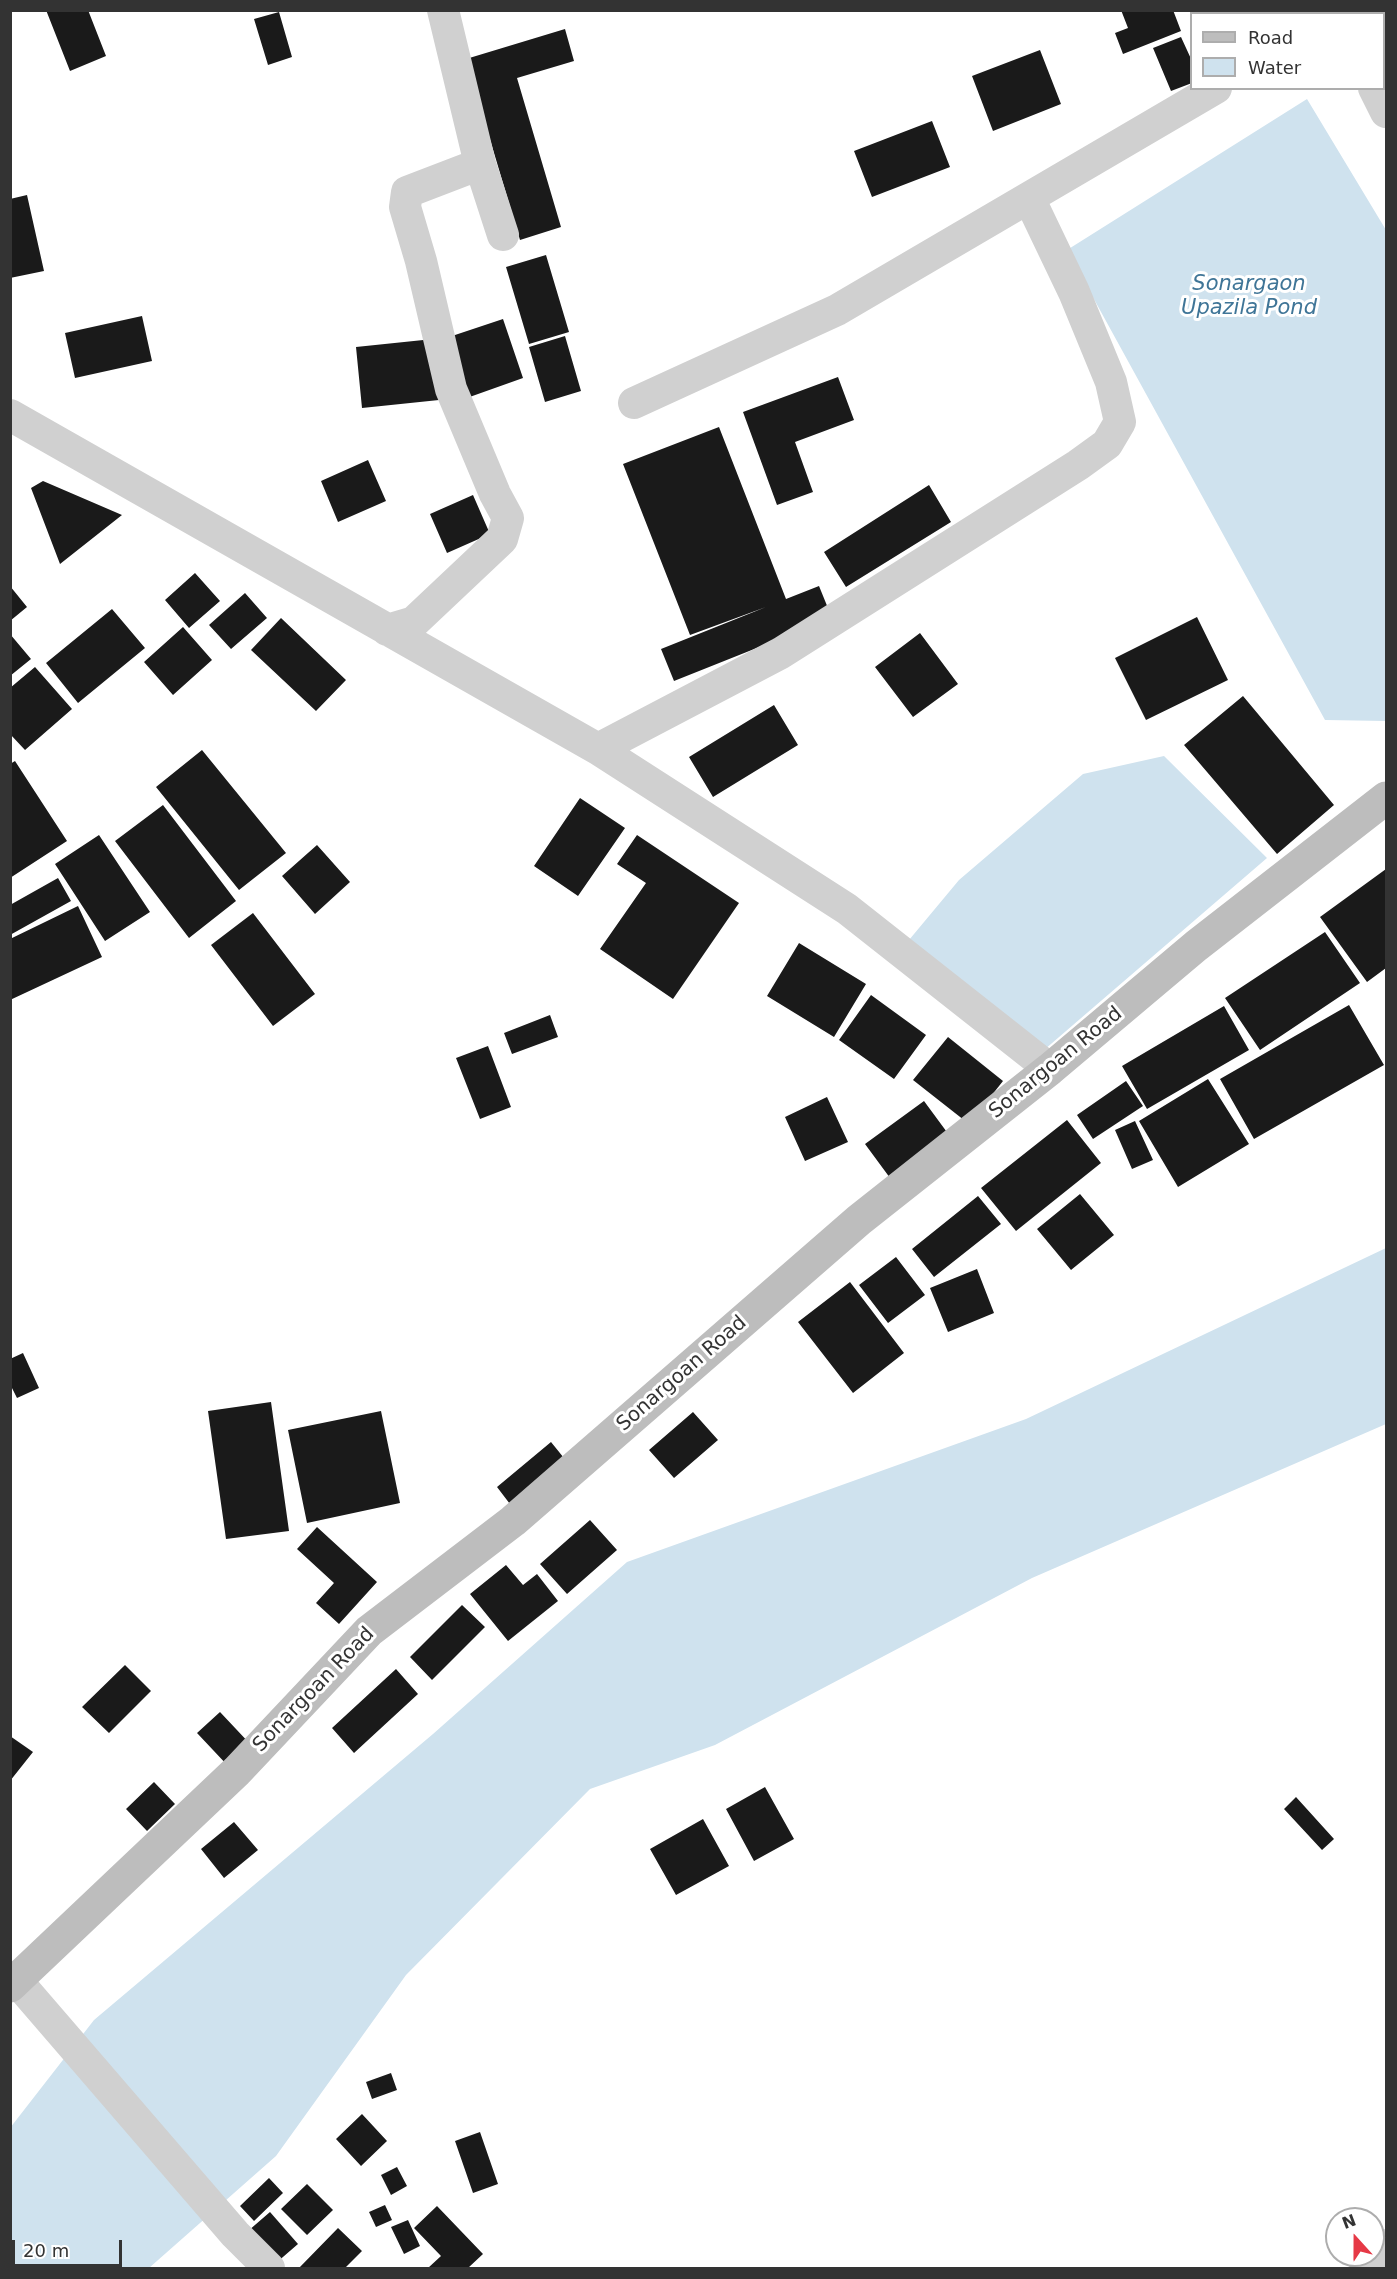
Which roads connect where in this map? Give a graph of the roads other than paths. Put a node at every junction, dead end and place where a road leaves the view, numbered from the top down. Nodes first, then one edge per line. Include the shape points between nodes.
1 (443, 10) edge
2 (1213, 90) edge
3 (1375, 90) edge
4 (1386, 112) edge
5 (480, 164) junction
6 (1029, 198) junction
7 (503, 235) dead end
8 (634, 403) dead end
9 (10, 415) edge
10 (387, 630) junction
11 (598, 749) junction
12 (1386, 798) edge
13 (1050, 1069) junction
14 (13, 1983) edge
15 (1386, 2245) edge
16 (269, 2268) edge
17 (1365, 2268) edge

1 - 5 street
2 - 6 street
3 - 4 street
5 - 7 street
5 - 10 street via 407,192 405,207 451,389 508,518 502,539 414,622
6 - 8 street via 837,310
6 - 11 street via 1111,382 1120,422 1107,444 781,653
9 - 10 street
10 - 11 street
11 - 13 street via 848,909
12 - 13 main road, Sonargoan Road via 1196,946
13 - 14 main road, Sonargoan Road via 859,1220 513,1521 369,1631 237,1771
14 - 16 street via 42,2010 235,2234
15 - 17 street

